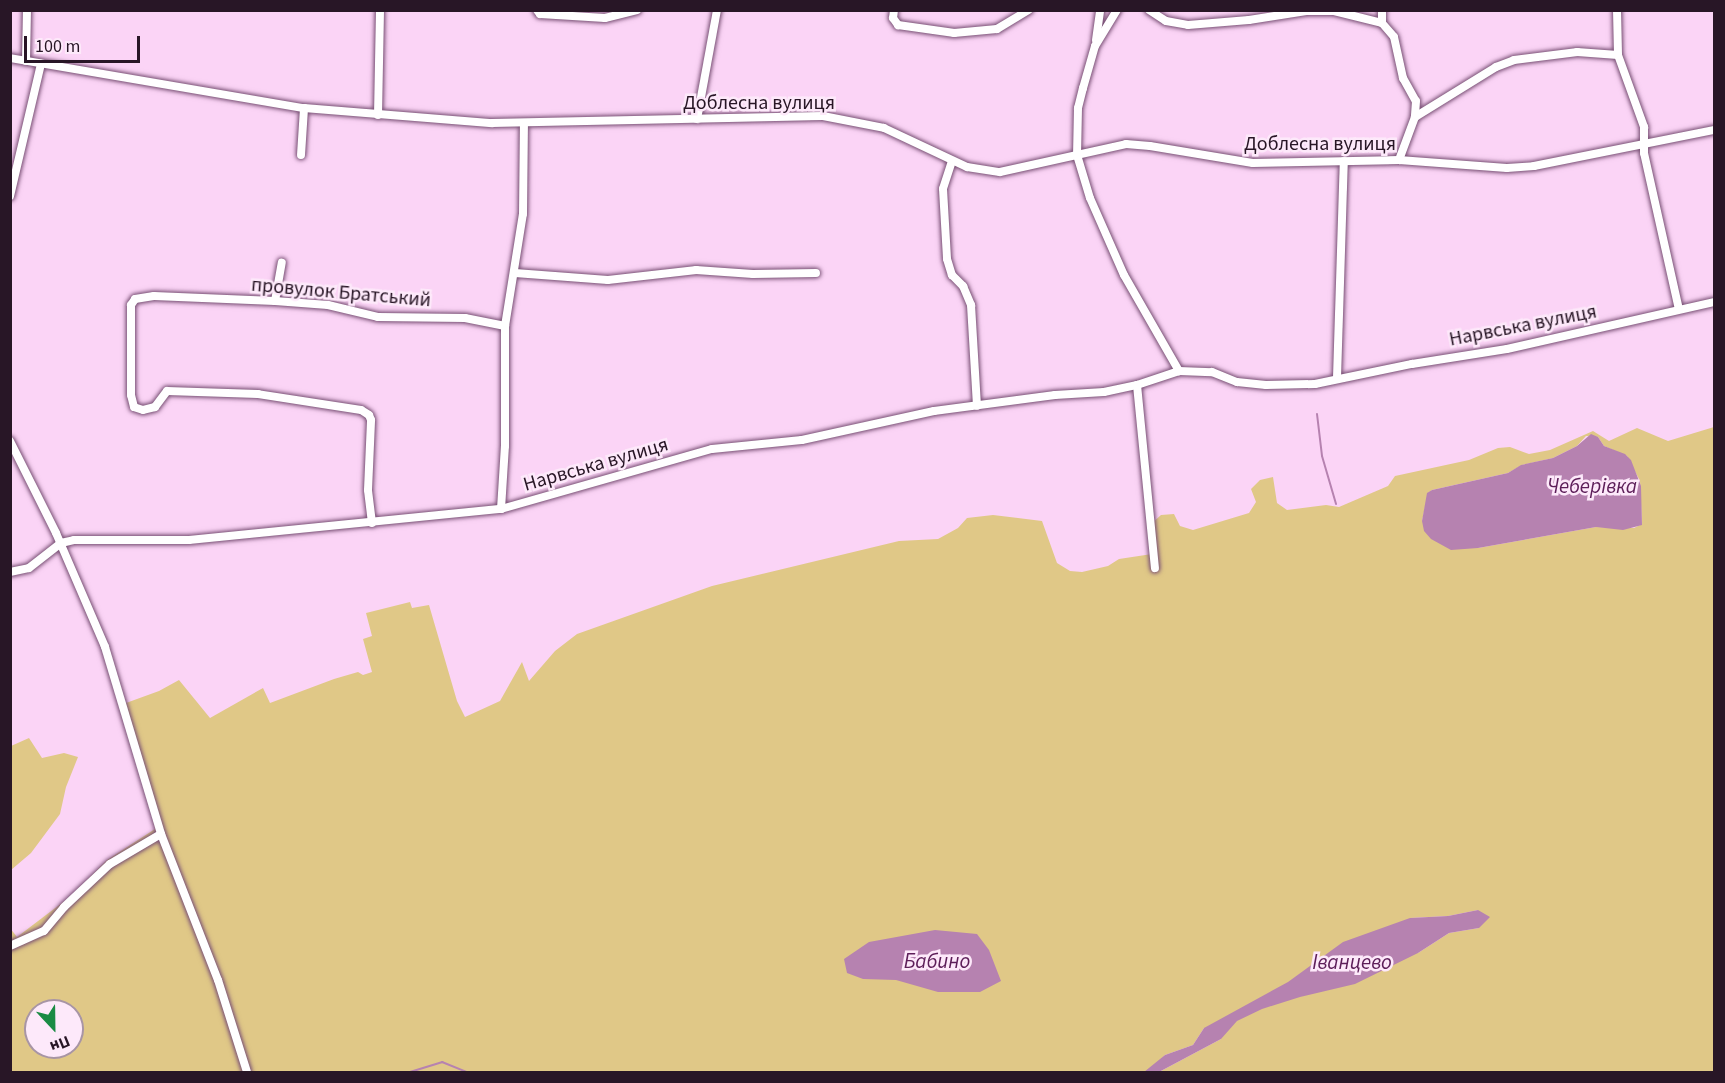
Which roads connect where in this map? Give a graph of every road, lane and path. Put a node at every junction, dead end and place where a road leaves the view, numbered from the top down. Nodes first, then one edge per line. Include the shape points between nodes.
1 (27, 10) edge
2 (380, 10) edge
3 (537, 10) edge
4 (637, 10) edge
5 (717, 10) edge
6 (894, 10) edge
7 (1029, 10) edge
8 (1100, 10) edge
9 (1117, 10) edge
10 (1149, 10) edge
11 (1382, 10) edge
12 (1617, 10) edge
13 (1382, 23) junction
14 (1095, 46) junction
15 (1618, 55) junction
16 (10, 58) edge
17 (26, 62) junction
18 (41, 64) junction
19 (304, 108) junction
20 (378, 114) junction
21 (1415, 117) junction
22 (697, 119) junction
23 (524, 124) junction
24 (1714, 130) edge
25 (1644, 142) junction
26 (301, 155) dead end
27 (1077, 155) junction
28 (1399, 160) junction
29 (952, 161) junction
30 (1344, 161) junction
31 (10, 196) edge
32 (282, 263) dead end
33 (515, 273) junction
34 (816, 273) dead end
35 (275, 301) junction
36 (1714, 302) edge
37 (1679, 309) junction
38 (505, 326) junction
39 (1179, 371) junction
40 (1337, 378) junction
41 (1137, 385) junction
42 (977, 406) junction
43 (10, 441) edge
44 (501, 509) junction
45 (372, 523) junction
46 (61, 543) junction
47 (1155, 568) dead end
48 (10, 572) edge
49 (161, 834) junction
50 (10, 946) edge
51 (247, 1072) edge

1 - 17 street
2 - 20 street
3 - 4 street via 540,14 605,18
5 - 22 street
6 - 7 street via 895,22 902,27 954,33 998,29
8 - 14 street
9 - 14 street
10 - 13 street via 1166,21 1188,25 1306,11 1334,11
11 - 13 street
12 - 15 street
13 - 21 street via 1394,37 1403,78 1416,100
14 - 27 street via 1078,108
15 - 21 street via 1577,52 1514,60 1474,78
15 - 25 street via 1644,127
16 - 17 street, Доблесна вулиця
17 - 18 street, Доблесна вулиця
18 - 19 street, Доблесна вулиця
18 - 31 street
19 - 20 street, Доблесна вулиця
19 - 26 street
20 - 23 street, Доблесна вулиця
21 - 28 street
22 - 23 street, Доблесна вулиця
22 - 29 street, Доблесна вулиця via 789,115 854,121 910,138
23 - 33 street via 524,214
24 - 25 street, Доблесна вулиця
25 - 28 street, Доблесна вулиця via 1534,166 1507,168
25 - 37 street
27 - 29 street, Доблесна вулиця via 1000,172
27 - 30 street, Доблесна вулиця via 1126,144 1253,163
27 - 39 street via 1090,198 1124,274
28 - 30 street, Доблесна вулиця
29 - 42 street via 943,189 947,258 970,305
30 - 40 street
32 - 35 street
33 - 34 street via 608,280 696,270
33 - 38 street
35 - 38 street, провулок Братський via 328,305 378,317 465,318
35 - 45 street, провулок Братський via 185,296 135,299 130,310 131,395 135,406 150,409 166,391 182,391 258,394 365,412 371,420 368,490
36 - 37 street, Нарвська вулиця
37 - 40 street, Нарвська вулиця via 1507,349
38 - 44 street
39 - 40 street, Нарвська вулиця via 1212,372 1237,382 1266,386 1315,384
39 - 41 street, Нарвська вулиця
41 - 42 street, Нарвська вулиця
41 - 47 street
42 - 44 street, Нарвська вулиця via 802,440 712,449
43 - 46 street
44 - 45 street, Нарвська вулиця
45 - 46 street, Нарвська вулиця via 189,540
46 - 48 street via 29,568
46 - 49 street via 105,647
49 - 50 street via 110,864 44,931
49 - 51 street via 218,980

